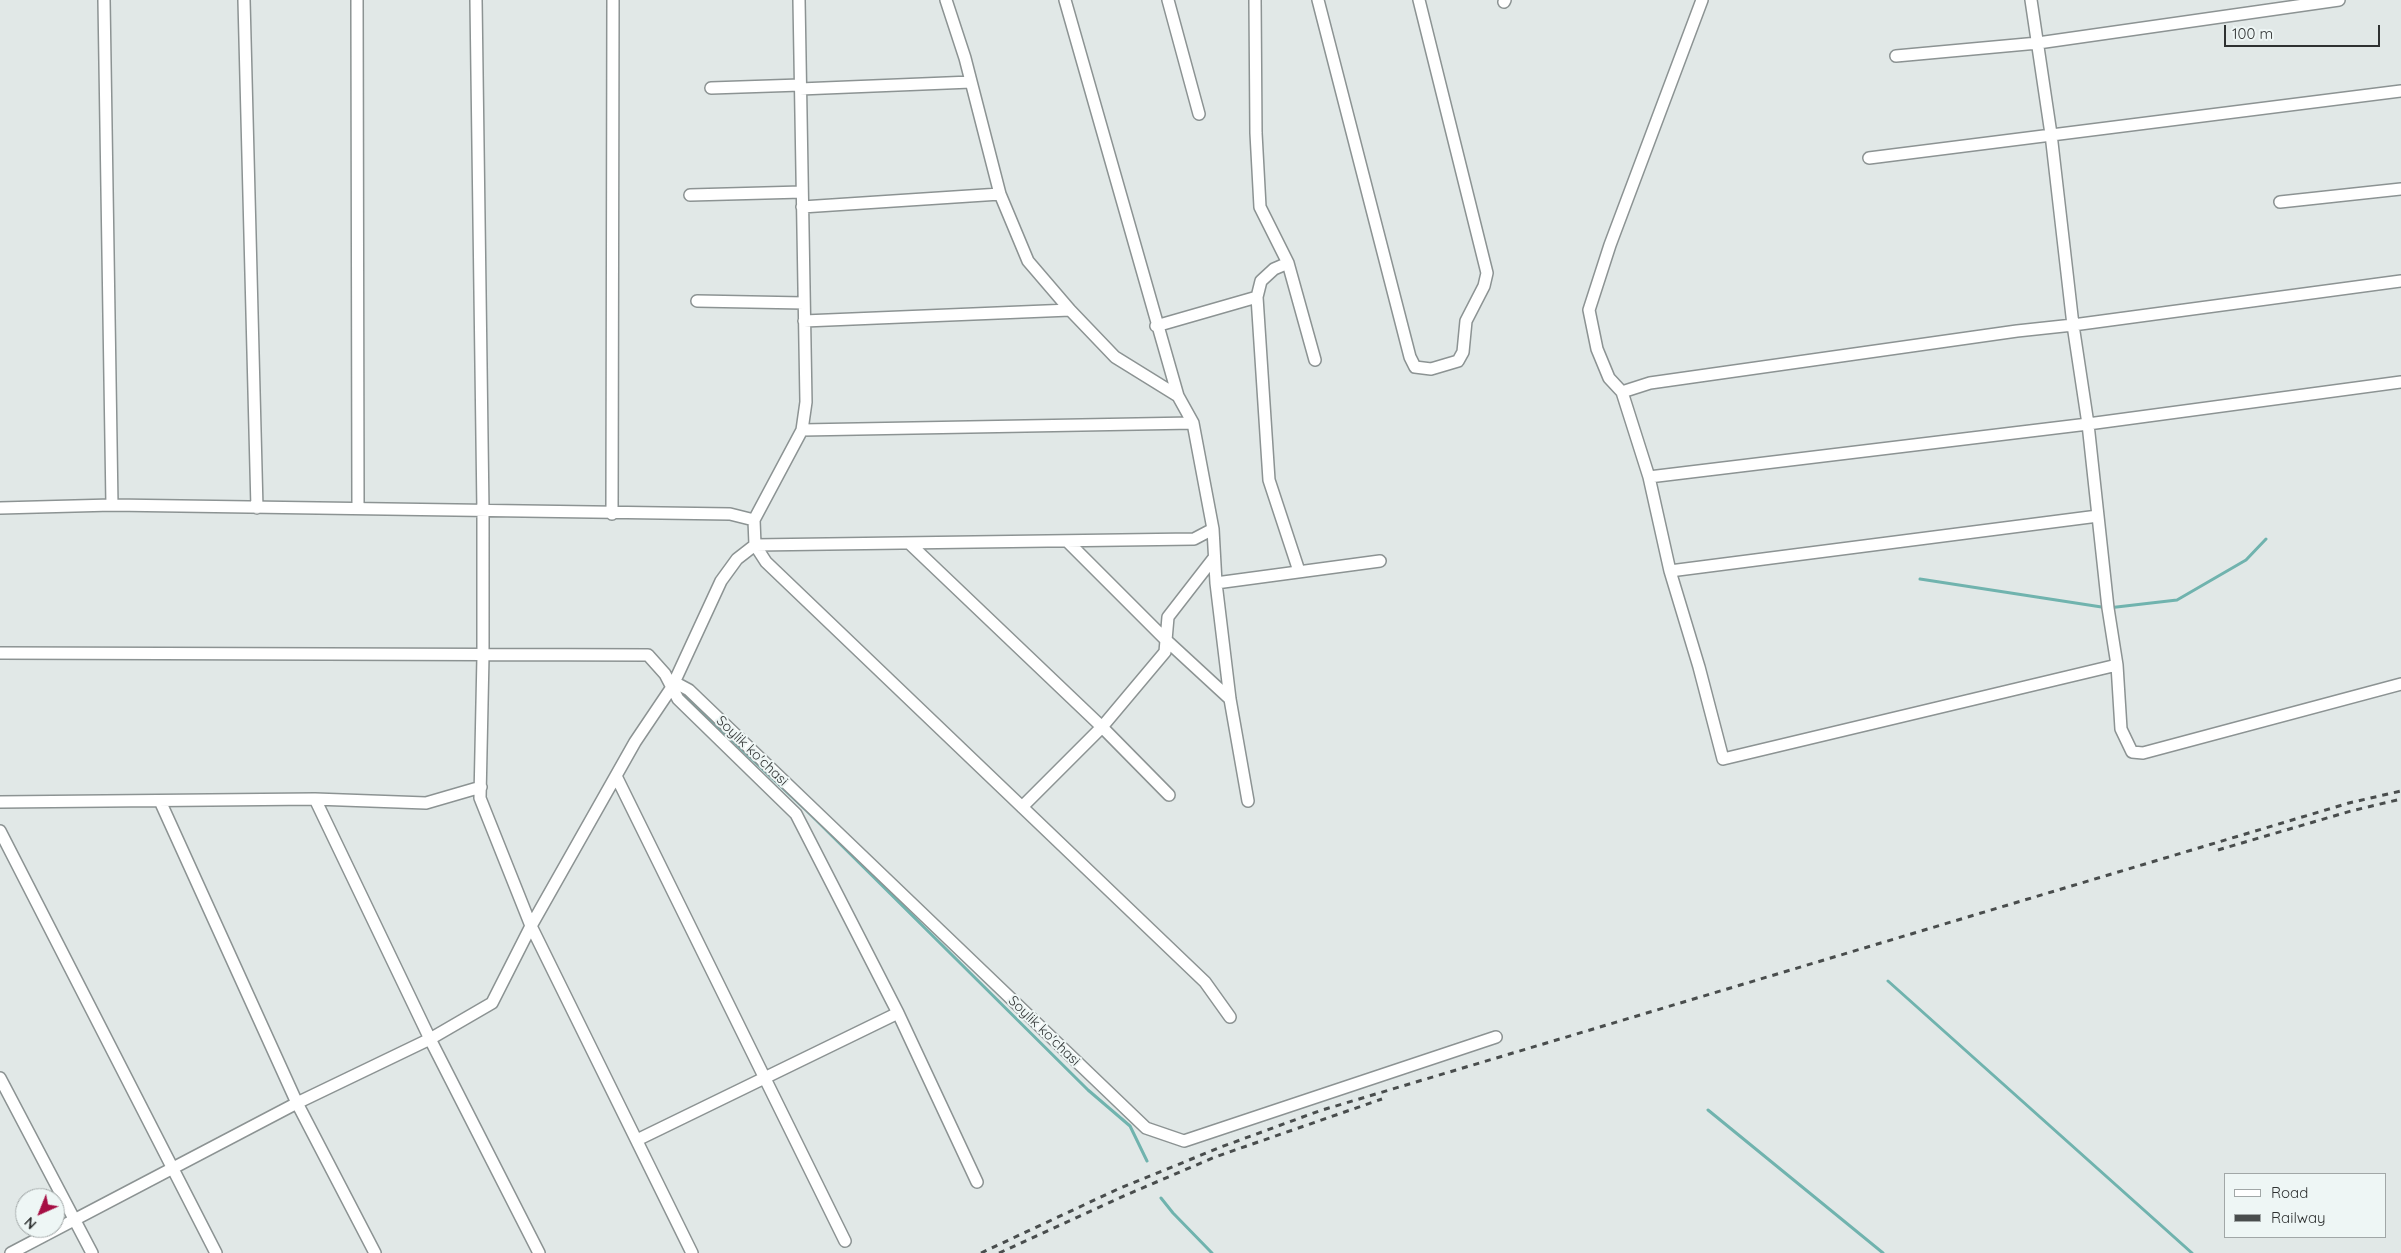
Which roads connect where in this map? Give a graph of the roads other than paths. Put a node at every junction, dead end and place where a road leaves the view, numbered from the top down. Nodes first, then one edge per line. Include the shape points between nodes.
1 (104, 0) edge
2 (244, 0) edge
3 (357, 0) edge
4 (476, 0) edge
5 (613, 0) edge
6 (798, 0) edge
7 (946, 0) edge
8 (1065, 0) edge
9 (1168, 0) edge
10 (1255, 0) edge
11 (1318, 0) edge
12 (1419, 0) edge
13 (1702, 0) edge
14 (2031, 0) edge
15 (2339, 0) edge
16 (2038, 43) junction
17 (1896, 56) dead end
18 (971, 82) junction
19 (800, 87) junction
20 (711, 88) dead end
21 (2401, 91) edge
22 (1199, 114) dead end
23 (2051, 134) junction
24 (1869, 158) dead end
25 (2401, 189) edge
26 (802, 192) junction
27 (1000, 194) junction
28 (690, 195) dead end
29 (2280, 202) dead end
30 (802, 207) junction
31 (1288, 263) junction
32 (2401, 281) edge
33 (1257, 297) junction
34 (697, 301) dead end
35 (804, 303) junction
36 (1070, 310) junction
37 (804, 321) junction
38 (2073, 325) junction
39 (1156, 326) junction
40 (1315, 360) dead end
41 (2401, 382) edge
42 (1622, 392) junction
43 (1178, 396) junction
44 (1193, 423) junction
45 (2088, 424) junction
46 (802, 430) junction
47 (1649, 477) junction
48 (112, 505) junction
49 (0, 508) edge
50 (257, 508) junction
51 (358, 508) junction
52 (483, 511) junction
53 (612, 514) junction
54 (2098, 516) junction
55 (754, 520) junction
56 (1213, 529) junction
57 (1067, 541) junction
58 (909, 543) junction
59 (755, 545) junction
60 (1213, 559) junction
61 (1380, 561) dead end
62 (1299, 571) junction
63 (1670, 571) junction
64 (1216, 583) junction
65 (1166, 640) junction
66 (0, 653) edge
67 (484, 656) junction
68 (2117, 665) junction
69 (2401, 684) edge
70 (673, 685) junction
71 (1230, 699) junction
72 (1102, 727) junction
73 (616, 776) junction
74 (481, 787) junction
75 (1169, 796) dead end
76 (316, 799) junction
77 (160, 801) junction
78 (1248, 801) dead end
79 (0, 802) edge
80 (806, 804) junction
81 (1022, 807) junction
82 (796, 814) junction
83 (0, 831) edge
84 (531, 926) junction
85 (898, 1013) junction
86 (1230, 1016) dead end
87 (1496, 1037) dead end
88 (430, 1039) junction
89 (0, 1078) edge
90 (765, 1078) junction
91 (297, 1103) junction
92 (637, 1140) junction
93 (172, 1168) junction
94 (978, 1182) dead end
95 (74, 1220) junction
96 (845, 1241) dead end
97 (11, 1253) edge
98 (92, 1253) edge
99 (216, 1253) edge
100 (375, 1253) edge
101 (539, 1253) edge
102 (692, 1253) edge

1 - 48 street
2 - 50 street
3 - 51 street
4 - 52 street
5 - 53 street
6 - 19 street
7 - 18 street
8 - 39 street
9 - 22 street
10 - 31 street via 1260,207
11 - 12 street via 1410,357 1415,367 1431,369 1458,360 1463,352 1466,321 1487,273
13 - 42 street via 1610,245 1589,310 1597,349 1609,378
14 - 16 street
15 - 16 street
16 - 17 street
16 - 23 street
18 - 19 street
18 - 27 street
19 - 20 street
19 - 26 street
21 - 23 street
23 - 24 street
23 - 38 street
25 - 29 street
26 - 28 street
26 - 30 street
27 - 30 street
27 - 36 street via 1028,261
30 - 35 street
31 - 33 street via 1274,269 1261,281
31 - 40 street
32 - 38 street
33 - 39 street
33 - 62 street via 1269,480
34 - 35 street
35 - 37 street
36 - 37 street
36 - 43 street via 1114,357
37 - 46 street via 806,402
38 - 42 street via 1650,383
38 - 45 street
39 - 43 street
41 - 45 street
42 - 47 street
43 - 44 street
44 - 46 street
44 - 56 street
45 - 47 street
45 - 54 street
46 - 55 street
47 - 63 street
48 - 49 street
48 - 50 street
50 - 51 street
51 - 52 street
52 - 53 street
52 - 67 street
53 - 55 street via 730,514
54 - 63 street
54 - 68 street
55 - 59 street
56 - 57 street via 1194,540
56 - 60 street
57 - 58 street
57 - 65 street
58 - 59 street
58 - 72 street
59 - 70 street via 737,559 721,581
59 - 81 street via 766,562
60 - 64 street
60 - 65 street via 1168,617
61 - 62 street
62 - 64 street
63 - 68 street via 1723,759
64 - 71 street
65 - 71 street
65 - 72 street via 1165,652
66 - 67 street
67 - 70 street via 648,655
67 - 74 street
68 - 69 street via 2121,729 2132,752 2143,753
70 - 73 street
70 - 80 street, Soylik ko'chasi via 689,690
70 - 82 street via 678,699
71 - 78 street
72 - 75 street
72 - 81 street
73 - 84 street
73 - 90 street
74 - 76 street via 426,803
74 - 84 street via 480,798
76 - 77 street
76 - 88 street
77 - 79 street
77 - 91 street
80 - 82 street
80 - 87 street, Soylik ko'chasi via 1146,1128 1184,1141
81 - 86 street via 1205,982
82 - 85 street
83 - 93 street
84 - 88 street via 492,1003
84 - 92 street
85 - 90 street
85 - 94 street
88 - 91 street
88 - 101 street
89 - 95 street
90 - 92 street
90 - 96 street
91 - 93 street
91 - 100 street
92 - 102 street
93 - 95 street
93 - 99 street
95 - 97 street
95 - 98 street

